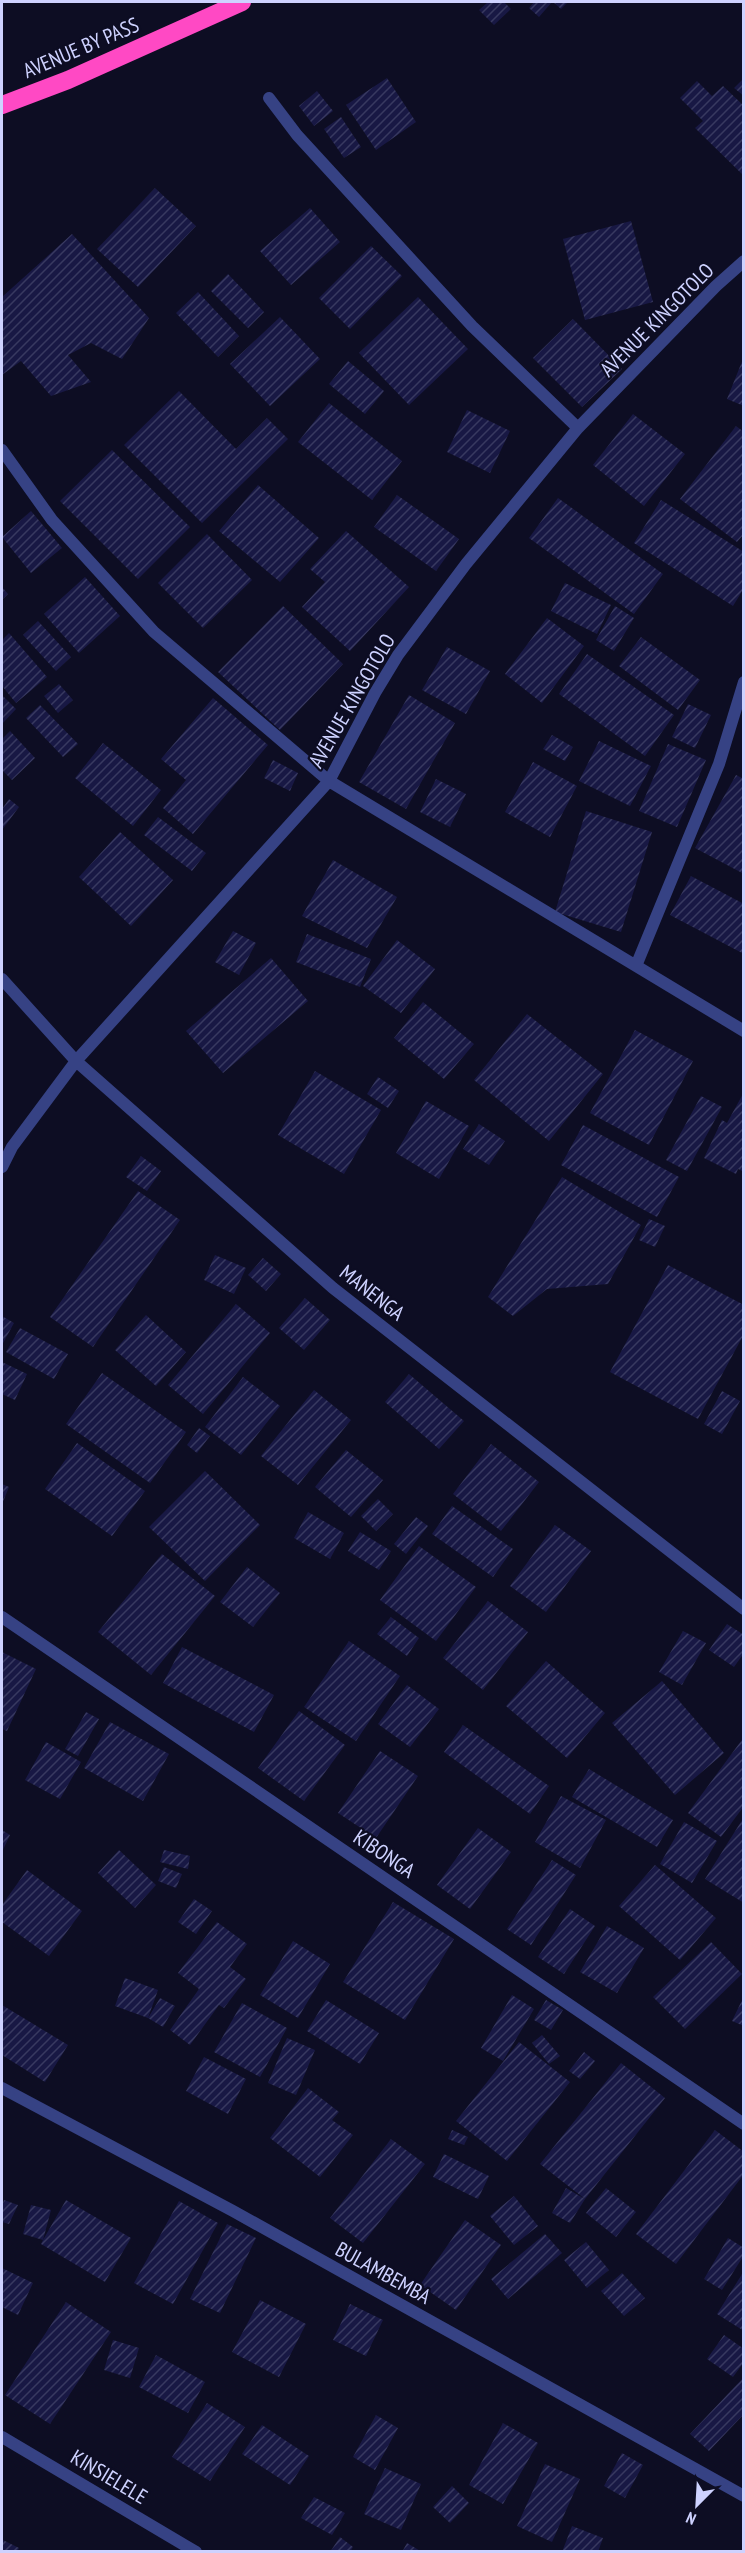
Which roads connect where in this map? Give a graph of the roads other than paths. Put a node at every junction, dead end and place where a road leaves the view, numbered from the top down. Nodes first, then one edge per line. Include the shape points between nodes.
1 (242, 2) edge
2 (269, 98) dead end
3 (2, 105) edge
4 (744, 261) edge
5 (578, 428) junction
6 (2, 450) edge
7 (744, 682) edge
8 (329, 781) junction
9 (636, 966) junction
10 (2, 979) edge
11 (744, 1031) edge
12 (75, 1061) junction
13 (7, 1145) edge
14 (2, 1167) edge
15 (744, 1609) edge
16 (2, 1617) edge
17 (2, 2088) edge
18 (744, 2124) edge
19 (2, 2437) edge
20 (744, 2496) edge
21 (196, 2552) edge

1 - 3 highway, AVENUE BY PASS via 68,81
2 - 5 street via 297,135 472,326
4 - 5 street, AVENUE KINGOTOLO
5 - 8 street, AVENUE KINGOTOLO via 466,564 398,655
6 - 8 street via 52,520 154,632
7 - 9 street via 719,764
8 - 9 street
8 - 12 street, AVENUE KINGOTOLO
9 - 11 street
10 - 12 street, MANENGA
12 - 13 street, AVENUE KINGOTOLO
12 - 15 street, MANENGA via 333,1288
13 - 14 street, AVENUE KINGOTOLO
16 - 18 street, KIBONGA
17 - 20 street, BULAMBEMBA via 233,2211
19 - 21 street, KINSIELELE

